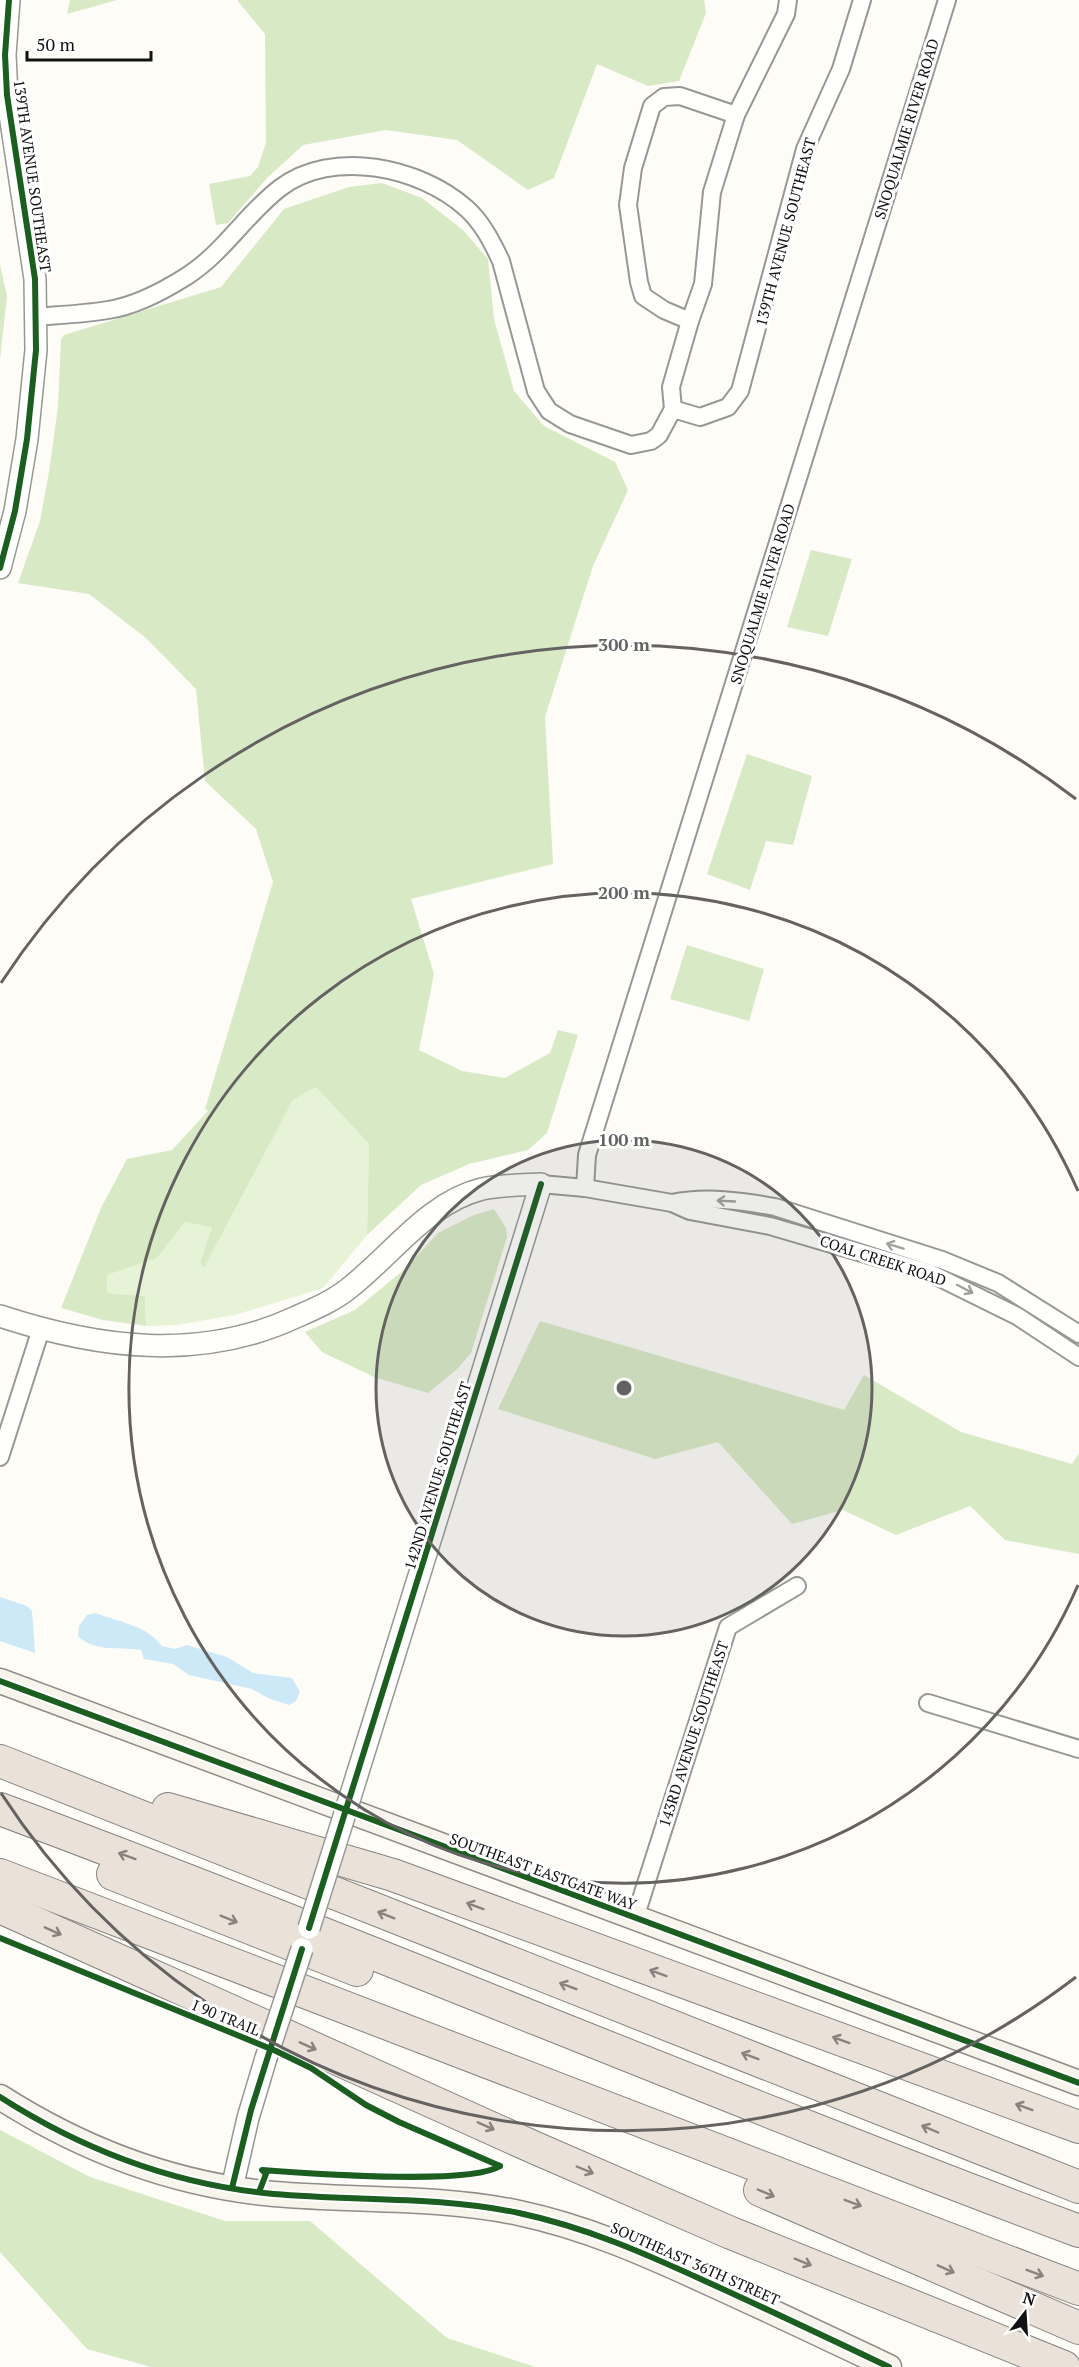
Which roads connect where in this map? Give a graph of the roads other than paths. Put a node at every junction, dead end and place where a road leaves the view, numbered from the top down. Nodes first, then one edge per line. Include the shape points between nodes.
1 (9, 0) edge
2 (788, 0) edge
3 (862, 0) edge
4 (947, 0) edge
5 (736, 115) junction
6 (35, 317) junction
7 (690, 321) junction
8 (673, 409) junction
9 (0, 568) edge
10 (541, 1184) junction
11 (585, 1188) junction
12 (672, 1203) junction
13 (0, 1316) edge
14 (41, 1329) junction
15 (1079, 1334) edge
16 (1079, 1357) edge
17 (0, 1457) edge
18 (797, 1586) dead end
19 (0, 1681) edge
20 (928, 1703) dead end
21 (1079, 1749) edge
22 (0, 1760) edge
23 (0, 1809) edge
24 (0, 1830) edge
25 (0, 1875) edge
26 (178, 1887) junction
27 (0, 1907) edge
28 (635, 1918) junction
29 (132, 1925) junction
30 (305, 1939) junction
31 (356, 1959) junction
32 (1079, 2083) edge
33 (0, 2097) edge
34 (1079, 2127) edge
35 (984, 2152) junction
36 (1079, 2164) edge
37 (1079, 2187) edge
38 (232, 2188) junction
39 (1079, 2231) edge
40 (1079, 2248) edge
41 (1079, 2289) edge
42 (1079, 2328) edge
43 (889, 2367) edge
44 (1064, 2367) edge

1 - 6 street, 139TH AVENUE SOUTHEAST via 7,95 29,237
2 - 5 street via 786,14
3 - 8 street, 139TH AVENUE SOUTHEAST via 841,69 806,149 740,391 728,407 700,417
4 - 11 street, SNOQUALMIE RIVER ROAD via 587,1155
5 - 7 street via 712,192 703,284
5 - 7 street via 680,96 664,97 652,106 633,168 628,205 643,296
6 - 8 street via 110,310 165,289 203,263 282,186 342,165 364,166 430,183 478,220 501,261 536,391 549,411 570,424 631,445 659,435
6 - 9 street, 139TH AVENUE SOUTHEAST via 36,350 27,439 15,511
7 - 8 street via 671,387
10 - 11 street, COAL CREEK ROAD
10 - 14 street via 498,1186 459,1197 416,1227 336,1297 275,1327 214,1343 146,1346
10 - 30 street, 142ND AVENUE SOUTHEAST, bridge
11 - 12 street, COAL CREEK ROAD
15 -> 12 street, COAL CREEK ROAD via 998,1283 942,1260 752,1202 690,1199
12 -> 16 street, COAL CREEK ROAD via 690,1211 770,1226 930,1273 1017,1316
13 - 14 street
14 - 17 street
18 - 28 street, 143RD AVENUE SOUTHEAST via 728,1627
19 - 28 main road, SOUTHEAST EASTGATE WAY
20 - 21 street
34 -> 22 highway via 393,1875
35 -> 22 highway via 764,2061 481,1953
26 -> 23 highway
24 - 26 highway
25 - 29 highway
26 - 30 highway
27 -> 44 highway via 731,2233
28 - 32 main road, SOUTHEAST EASTGATE WAY
29 -> 41 highway
29 -> 42 highway via 501,2087 739,2181
30 - 31 highway
30 - 38 street, 142ND AVENUE SOUTHEAST, bridge via 248,2118
31 - 39 highway
31 - 40 highway
33 - 38 main road, SOUTHEAST 36TH STREET via 60,2133 110,2155 170,2176
35 - 36 highway
35 - 37 highway
38 - 43 main road, SOUTHEAST 36TH STREET via 458,2205 516,2212 566,2224 657,2259

